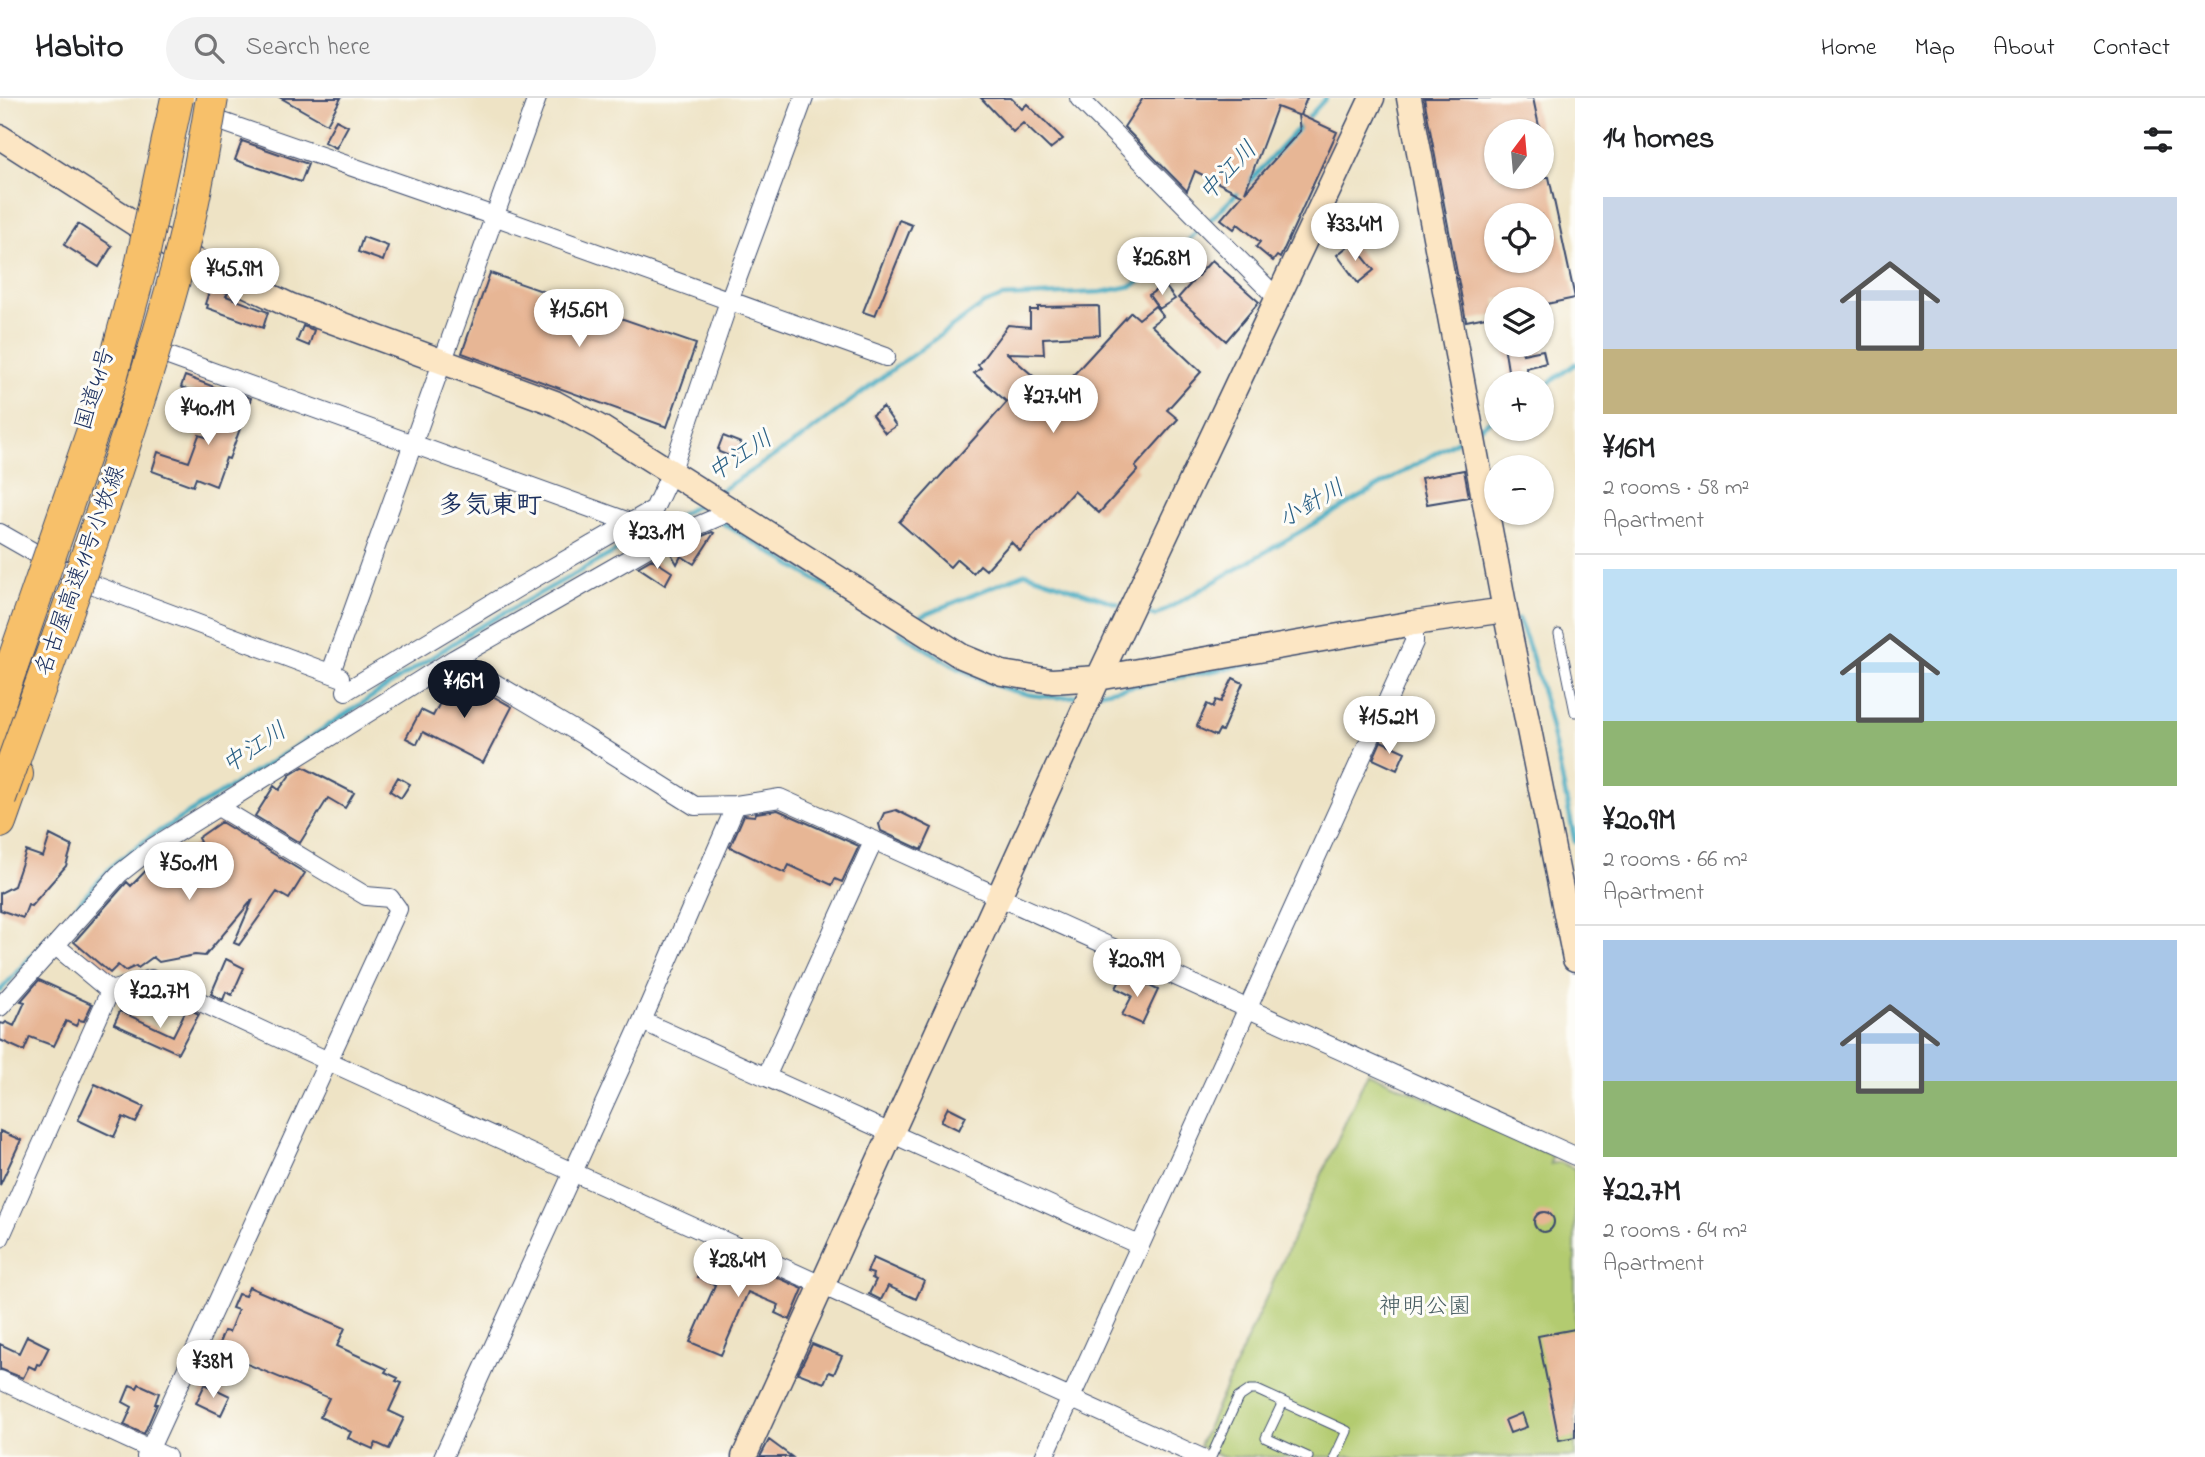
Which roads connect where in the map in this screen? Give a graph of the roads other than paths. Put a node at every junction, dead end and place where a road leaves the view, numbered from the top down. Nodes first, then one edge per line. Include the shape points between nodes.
1 (163, 98) edge
2 (177, 98) edge
3 (195, 98) edge
4 (537, 98) edge
5 (804, 98) edge
6 (1079, 98) edge
7 (1372, 98) edge
8 (1409, 98) edge
9 (217, 105) edge
10 (0, 136) edge
11 (494, 216) junction
12 (138, 224) junction
13 (187, 257) junction
14 (1277, 298) junction
15 (729, 301) junction
16 (163, 354) junction
17 (886, 357) dead end
18 (442, 362) junction
19 (413, 444) junction
20 (671, 473) junction
21 (729, 508) junction
22 (637, 525) junction
23 (0, 533) edge
24 (653, 545) junction
25 (40, 556) junction
26 (86, 582) junction
27 (1505, 610) junction
28 (1414, 629) junction
29 (1559, 634) dead end
30 (454, 659) junction
31 (331, 672) junction
32 (14, 673) edge
33 (1093, 688) junction
34 (0, 700) edge
35 (1575, 712) edge
36 (0, 718) edge
37 (0, 738) edge
38 (0, 798) edge
39 (736, 805) junction
40 (220, 808) junction
41 (0, 809) edge
42 (0, 822) edge
43 (874, 840) junction
44 (999, 897) junction
45 (56, 946) junction
46 (1575, 959) edge
47 (110, 991) junction
48 (0, 1007) edge
49 (1247, 1009) junction
50 (642, 1021) junction
51 (327, 1061) junction
52 (766, 1077) junction
53 (890, 1134) junction
54 (1575, 1156) edge
55 (573, 1172) junction
56 (0, 1238) edge
57 (1139, 1245) junction
58 (822, 1284) junction
59 (0, 1380) edge
60 (1070, 1398) junction
61 (1283, 1402) junction
62 (148, 1453) edge
63 (167, 1457) edge
64 (443, 1457) edge
65 (744, 1457) edge
66 (1044, 1457) edge
67 (1200, 1457) edge
68 (1211, 1457) edge
69 (1308, 1457) edge
70 (1335, 1457) edge

1 - 12 highway, 国道41号
2 - 34 highway, 名古屋高速11号小牧線, bridge via 141,266 111,378
3 - 32 highway via 166,242 137,354 76,547
4 - 11 street
5 - 15 street
6 - 14 street
7 - 14 street
8 - 27 street
9 - 11 street
9 - 13 highway
9 - 38 highway, 名古屋高速11号小牧線, bridge via 143,388
10 - 12 street
11 - 15 street
11 - 18 street
12 - 13 street
12 - 25 highway, 国道41号 via 121,306 69,479
13 - 16 highway
13 - 18 street via 291,306
14 - 33 street
15 - 17 street
15 - 20 street
16 - 19 street
16 - 26 highway
18 - 19 street
18 - 20 street via 555,404
19 - 22 street
19 - 31 street
20 - 21 street
20 - 22 street via 654,509
21 - 24 street
21 - 33 street via 961,656 1002,673
22 - 24 street
22 - 31 street via 519,587 351,688
23 - 25 street
24 - 30 street
25 - 26 street
25 - 32 highway, 国道41号
26 - 31 street
26 - 42 highway
27 - 28 street
27 - 46 street
28 - 33 street
28 - 49 street
29 - 35 lane
30 - 39 street via 695,806
30 - 40 street
32 - 41 highway via 34,711
33 - 44 street
36 - 37 highway
39 - 43 street via 780,798
39 - 50 street
40 - 45 street via 152,848 119,874
40 - 51 street via 366,896 390,898 398,909
43 - 44 street
43 - 52 street
44 - 49 street
44 - 53 street
45 - 47 street
45 - 48 street
47 - 51 street via 151,979
47 - 56 street
49 - 54 street
49 - 57 street
50 - 52 street
50 - 55 street
51 - 55 street
51 - 62 street
52 - 53 street
53 - 57 street
53 - 58 street
55 - 58 street
55 - 64 street
57 - 60 street
58 - 60 street
58 - 65 street
59 - 62 street
60 - 66 street
60 - 67 street
61 - 68 lane via 1254,1390 1241,1394
61 - 69 lane via 1266,1438
61 - 70 lane via 1347,1431
62 - 63 street

